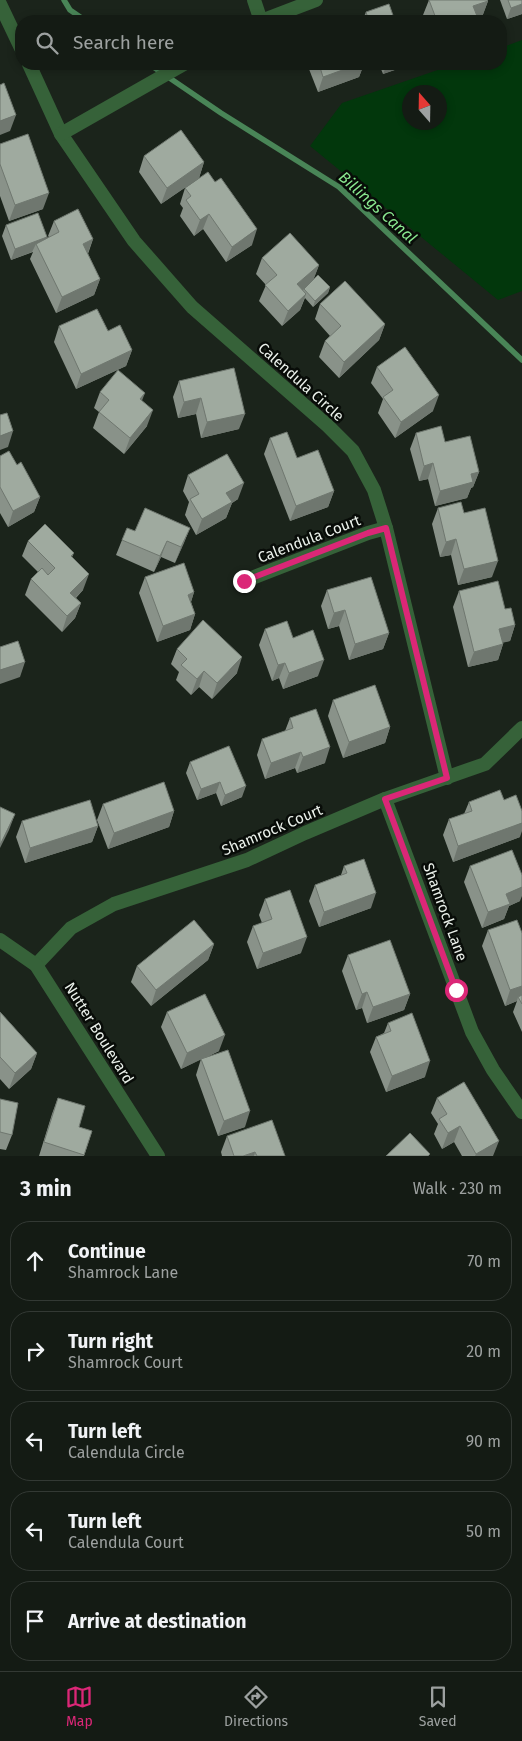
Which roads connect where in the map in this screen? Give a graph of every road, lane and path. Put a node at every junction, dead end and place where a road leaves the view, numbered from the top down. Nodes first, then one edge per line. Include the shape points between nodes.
1 (254, 0) edge
2 (316, 0) edge
3 (0, 4) edge
4 (259, 15) edge
5 (277, 15) edge
6 (15, 35) edge
7 (32, 70) edge
8 (173, 70) edge
9 (61, 134) junction
10 (386, 528) junction
11 (244, 581) dead end
12 (522, 728) edge
13 (447, 778) junction
14 (385, 799) junction
15 (0, 940) edge
16 (36, 965) junction
17 (522, 1112) edge
18 (158, 1156) edge

1 - 4 street
2 - 5 street
3 - 6 street
7 - 9 street, Calendula Circle
8 - 9 street
9 - 10 street, Calendula Circle via 134,241 192,307 353,451 374,490
10 - 11 street, Calendula Court
10 - 13 street, Calendula Circle
12 - 13 street, Shamrock Court via 485,764
13 - 14 street, Shamrock Court
14 - 16 street, Shamrock Court via 247,860 114,904 71,928
14 - 17 street, Shamrock Lane via 472,1032
15 - 16 street, Nutter Boulevard
16 - 18 street, Nutter Boulevard

